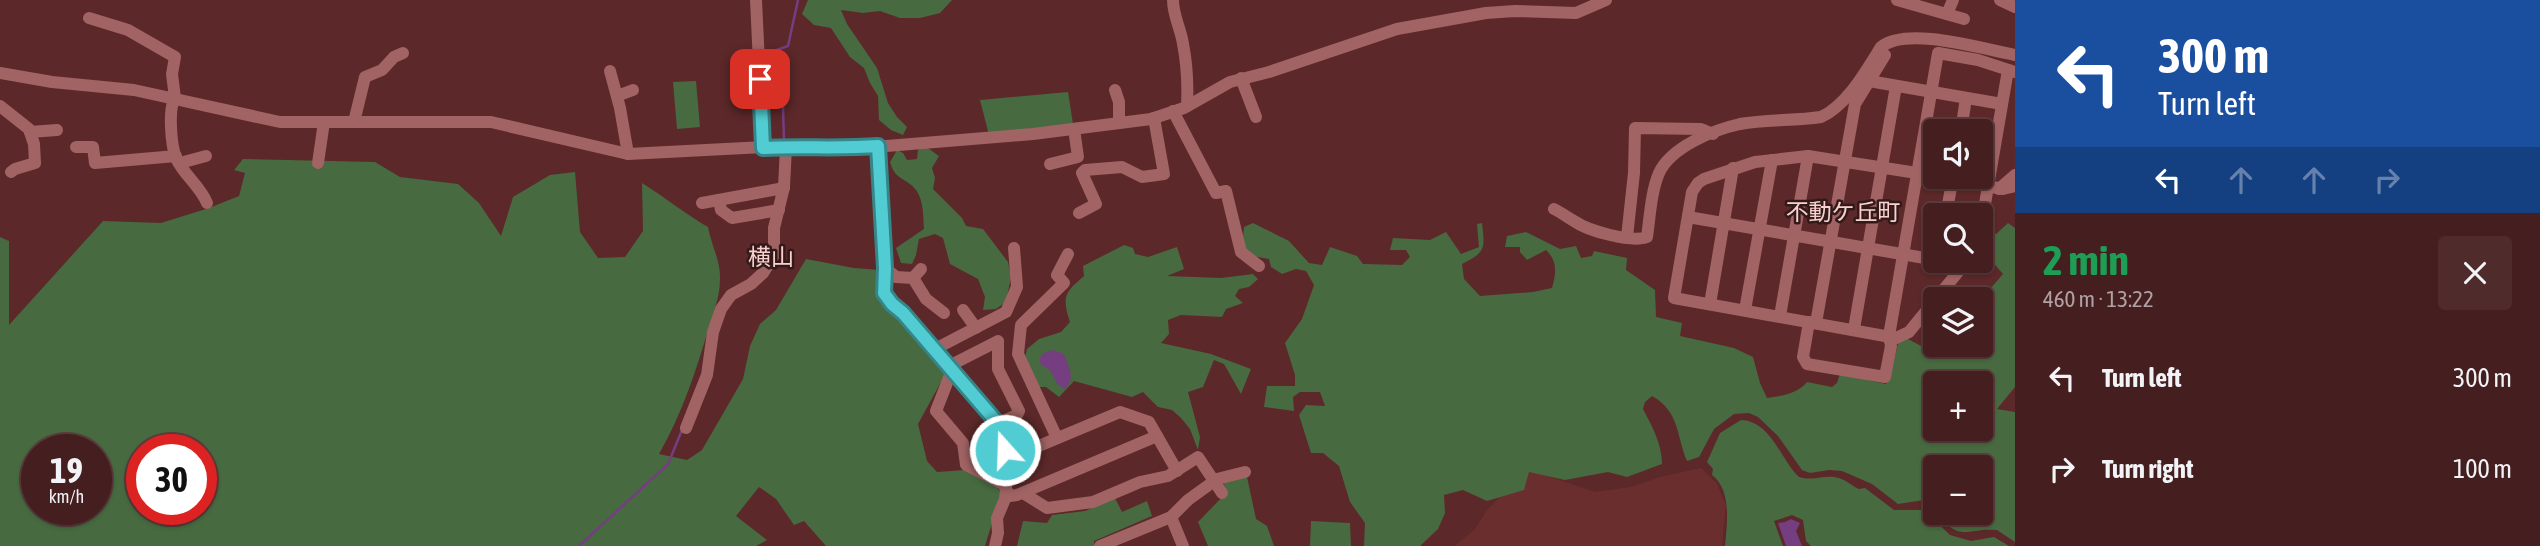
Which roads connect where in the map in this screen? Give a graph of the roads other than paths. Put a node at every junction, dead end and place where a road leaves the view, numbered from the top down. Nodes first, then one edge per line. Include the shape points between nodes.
1 (756, 0) edge
2 (1173, 0) edge
3 (1606, 0) edge
4 (1897, 0) edge
5 (1953, 0) edge
6 (2000, 0) edge
7 (1588, 4) edge
8 (2015, 6) edge
9 (1947, 14) junction
10 (89, 18) dead end
11 (1964, 19) dead end
12 (1902, 38) junction
13 (403, 53) dead end
14 (2015, 55) edge
15 (610, 71) dead end
16 (2012, 71) edge
17 (0, 73) edge
18 (1241, 78) junction
19 (1869, 81) junction
20 (1896, 86) junction
21 (633, 90) dead end
22 (1115, 90) dead end
23 (1931, 92) junction
24 (617, 96) junction
25 (175, 98) junction
26 (1966, 98) junction
27 (2002, 104) junction
28 (0, 106) edge
29 (1187, 106) junction
30 (1173, 111) junction
31 (1256, 117) dead end
32 (1154, 118) junction
33 (1963, 119) edge
34 (324, 122) junction
35 (355, 122) junction
36 (1119, 123) junction
37 (1074, 129) junction
38 (57, 130) dead end
39 (30, 132) junction
40 (1713, 134) junction
41 (878, 146) junction
42 (76, 147) dead end
43 (786, 147) junction
44 (763, 148) junction
45 (628, 154) junction
46 (206, 156) dead end
47 (1808, 156) junction
48 (178, 160) junction
49 (1772, 160) junction
50 (1845, 160) junction
51 (318, 163) dead end
52 (1050, 164) dead end
53 (1882, 167) junction
54 (1734, 168) junction
55 (11, 172) dead end
56 (1917, 173) junction
57 (1923, 174) edge
58 (2015, 175) edge
59 (2015, 186) edge
60 (1994, 187) junction
61 (784, 188) junction
62 (719, 200) junction
63 (207, 203) dead end
64 (702, 203) dead end
65 (1986, 203) edge
66 (1555, 209) dead end
67 (779, 210) junction
68 (1079, 213) dead end
69 (1688, 217) junction
70 (1724, 223) junction
71 (1759, 229) junction
72 (1794, 236) junction
73 (1627, 237) junction
74 (1831, 242) junction
75 (1014, 248) dead end
76 (1868, 248) junction
77 (1068, 254) dead end
78 (1903, 254) junction
79 (1923, 258) edge
80 (1259, 266) dead end
81 (885, 268) junction
82 (1957, 273) edge
83 (1710, 304) junction
84 (963, 310) dead end
85 (1745, 310) junction
86 (944, 313) dead end
87 (1780, 316) junction
88 (1813, 322) junction
89 (976, 328) junction
90 (1854, 329) junction
91 (1889, 335) junction
92 (934, 349) junction
93 (950, 368) junction
94 (998, 423) junction
95 (686, 428) dead end
96 (1157, 436) junction
97 (1056, 438) junction
98 (1005, 460) junction
99 (1177, 471) junction
100 (1245, 472) dead end
101 (1214, 481) junction
102 (1006, 489) junction
103 (1023, 493) junction
104 (1222, 493) dead end
105 (1171, 517) junction
106 (1122, 542) edge
107 (1100, 545) edge
108 (995, 546) edge
109 (1182, 546) edge

1 - 44 street
2 - 29 street via 1184,45
3 - 7 street
4 - 9 street
5 - 9 street
6 - 8 street
7 - 18 street via 1571,14 1514,11 1428,22
9 - 11 street
10 - 25 street via 128,30 174,57
12 - 14 street
12 - 19 street via 1889,49
12 - 40 street via 1881,47 1831,113 1742,124
13 - 35 street via 365,77
15 - 24 street
16 - 23 street via 1938,52
16 - 27 street
17 - 25 street
18 - 29 street
18 - 31 street
19 - 20 street
19 - 50 street via 1854,104
20 - 23 street
20 - 53 street
21 - 24 street
22 - 36 street
23 - 26 street
23 - 56 street
24 - 45 street
25 - 34 street via 280,121
25 - 48 street via 170,116
26 - 27 street
26 - 33 street
27 - 60 street
28 - 39 street
29 - 30 street
30 - 32 street
30 - 80 street via 1216,193 1226,191 1241,252
32 - 36 street
32 - 68 street via 1164,174 1142,177 1122,167 1085,170 1082,173 1096,204
34 - 35 street
34 - 51 street
35 - 45 street via 491,122
36 - 37 street
37 - 41 street
37 - 52 street via 1078,157
38 - 39 street
39 - 55 street via 35,163
40 - 73 street via 1681,148 1666,162 1655,187 1647,237
40 - 73 street via 1701,129 1635,128
41 - 43 street
41 - 81 street
42 - 48 street via 93,147 95,163
43 - 44 street
43 - 61 street
44 - 45 street
46 - 48 street
47 - 49 street
47 - 50 street
47 - 72 street
48 - 63 street
49 - 54 street
49 - 71 street
50 - 53 street
50 - 74 street
53 - 56 street
53 - 76 street
54 - 69 street via 1698,183
54 - 70 street
56 - 57 street
56 - 78 street
58 - 60 street
59 - 60 street
60 - 65 street
61 - 62 street
61 - 67 street
62 - 64 street
62 - 67 street via 721,210 732,218
66 - 73 street via 1598,232
67 - 95 street via 771,264 751,284 731,295 721,309 708,375
69 - 70 street
69 - 83 street via 1674,298
70 - 71 street
70 - 83 street
71 - 72 street
71 - 85 street
72 - 74 street
72 - 87 street
74 - 76 street
74 - 88 street
75 - 89 street via 1017,287 1012,301 1006,312
76 - 78 street
76 - 90 street
77 - 97 street via 1057,275 1064,284 1021,325 1018,354
78 - 79 street
78 - 91 street
81 - 86 street via 896,277 917,274 926,299
81 - 92 street via 888,300
82 - 91 street via 1905,335
83 - 85 street
84 - 89 street
85 - 87 street
87 - 88 street
88 - 90 street
88 - 91 street via 1803,358 1807,363 1874,376 1885,377
89 - 92 street
90 - 91 street
92 - 93 street
93 - 94 street
93 - 94 street via 998,341 998,369 1019,411
93 - 102 street via 936,411 962,443 966,465
94 - 98 street
96 - 97 street via 1149,422 1120,412
96 - 99 street
96 - 103 street
97 - 98 street
98 - 102 street
99 - 101 street via 1198,457
99 - 103 street via 1093,502 1053,508
100 - 101 street
101 - 104 street
101 - 105 street
102 - 103 street via 1010,496
102 - 108 street
105 - 106 street
105 - 109 street
106 - 107 street

